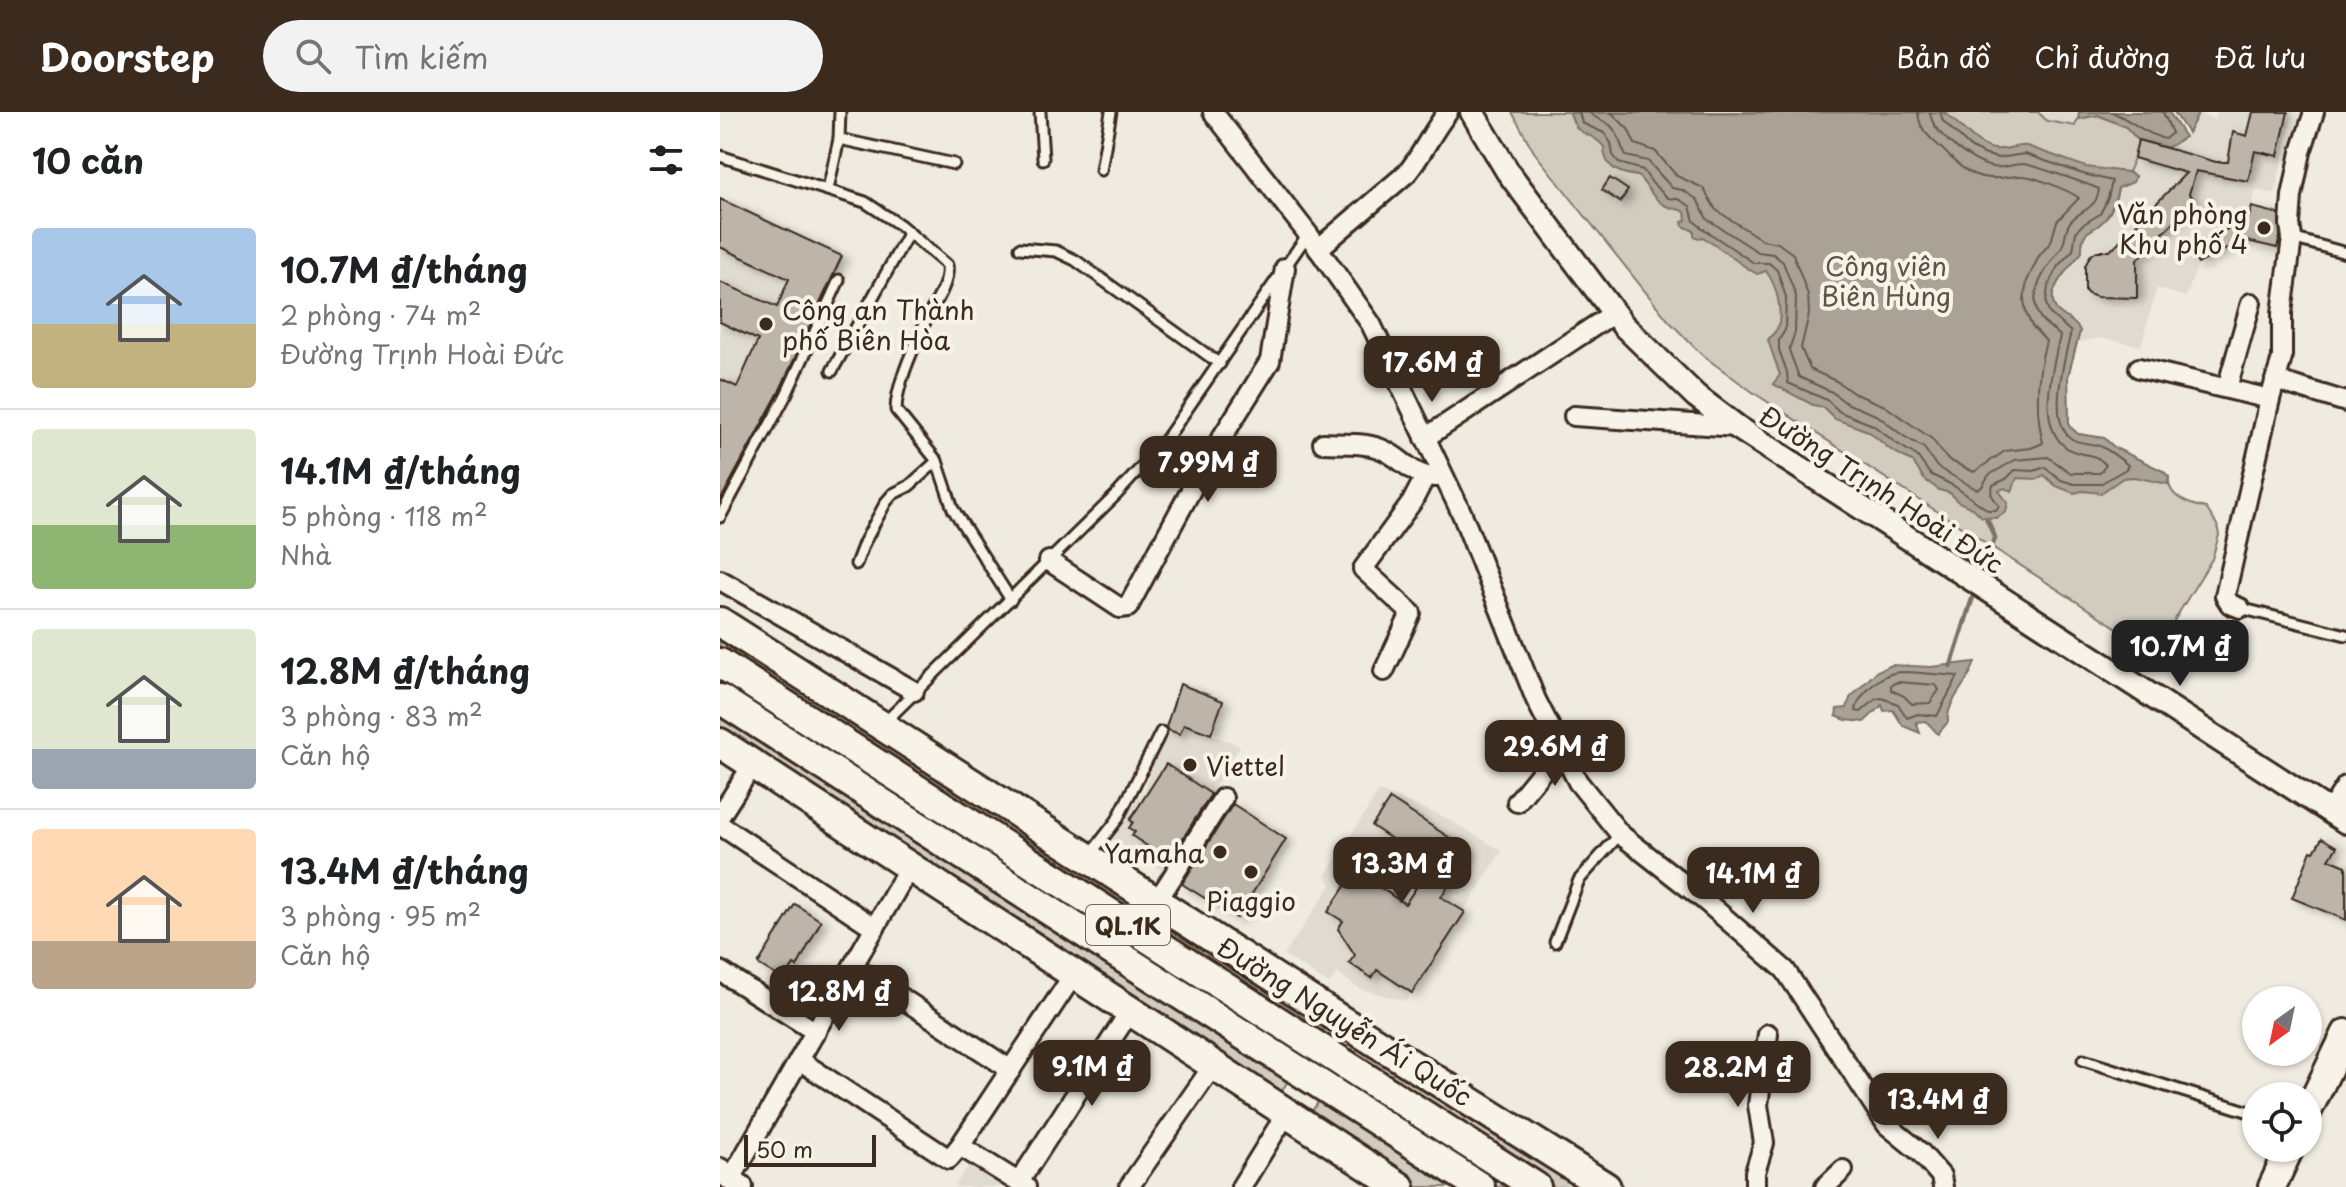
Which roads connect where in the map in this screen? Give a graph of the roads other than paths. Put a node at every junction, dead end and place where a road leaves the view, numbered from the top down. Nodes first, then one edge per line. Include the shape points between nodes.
1 (840, 112) edge
2 (1040, 112) edge
3 (1111, 112) edge
4 (1213, 112) edge
5 (1448, 112) edge
6 (1472, 112) edge
7 (2314, 112) edge
8 (839, 139) junction
9 (720, 156) edge
10 (1043, 159) dead end
11 (954, 164) dead end
12 (1101, 170) dead end
13 (828, 189) junction
14 (909, 232) junction
15 (2292, 238) junction
16 (1313, 242) junction
17 (1020, 248) dead end
18 (2346, 253) edge
19 (1285, 268) junction
20 (839, 280) dead end
21 (2251, 303) dead end
22 (1614, 313) junction
23 (1220, 364) junction
24 (2139, 368) dead end
25 (832, 371) dead end
26 (2275, 380) junction
27 (2227, 388) junction
28 (2270, 399) junction
29 (2346, 402) edge
30 (1574, 416) dead end
31 (1737, 427) junction
32 (1425, 438) junction
33 (1323, 443) dead end
34 (937, 461) junction
35 (1434, 477) junction
36 (720, 517) edge
37 (1049, 561) junction
38 (856, 564) dead end
39 (720, 580) edge
40 (1011, 600) junction
41 (2240, 608) joint
42 (720, 622) edge
43 (2346, 635) edge
44 (720, 663) edge
45 (1384, 671) dead end
46 (914, 691) junction
47 (720, 699) edge
48 (882, 724) junction
49 (1161, 732) dead end
50 (720, 743) edge
51 (1561, 748) junction
52 (753, 764) junction
53 (2346, 786) edge
54 (1223, 798) dead end
55 (1517, 802) dead end
56 (720, 816) edge
57 (2338, 817) edge
58 (720, 825) edge
59 (1620, 834) junction
60 (1088, 857) junction
61 (910, 866) junction
62 (1157, 901) junction
63 (875, 928) junction
64 (1555, 942) dead end
65 (853, 966) junction
66 (720, 971) edge
67 (1074, 974) junction
68 (1130, 1011) junction
69 (1347, 1024) junction
70 (816, 1032) junction
71 (2346, 1033) edge
72 (1768, 1034) dead end
73 (1328, 1052) junction
74 (799, 1060) junction
75 (2083, 1060) dead end
76 (1213, 1066) junction
77 (1011, 1070) junction
78 (1311, 1077) junction
79 (2322, 1082) edge
80 (2242, 1110) edge
81 (1286, 1114) junction
82 (960, 1146) junction
83 (2284, 1162) edge
84 (1843, 1170) dead end
85 (731, 1179) edge
86 (1023, 1184) edge
87 (1129, 1187) edge
88 (1241, 1187) edge
89 (1400, 1187) edge
90 (1480, 1187) edge
91 (1536, 1187) edge
92 (1606, 1187) edge
93 (1755, 1187) edge
94 (1825, 1187) edge
95 (1943, 1187) edge
96 (2272, 1187) edge

1 - 8 lane
2 - 10 lane
3 - 12 lane
4 - 16 street
5 - 16 street via 1407,173
6 - 22 street, Đường Trịnh Hoài Đức via 1508,172
7 - 15 street via 2292,196
8 - 11 lane
8 - 13 lane
9 - 13 lane
13 - 14 lane via 873,206
14 - 25 lane
14 - 34 lane via 948,269 896,404 899,416
15 - 18 lane
15 - 26 street via 2282,358
16 - 19 lane
16 - 32 street via 1371,324
17 - 23 lane via 1056,251 1075,260
19 - 23 lane
19 - 37 street via 1270,361 1204,466 1128,607 1120,608
20 - 36 lane via 786,395
21 - 27 street
22 - 31 street, Đường Trịnh Hoài Đức via 1659,362
22 - 32 street
23 - 37 lane via 1165,441
24 - 27 street
26 - 28 street
26 - 29 street
27 - 28 street
28 - 41 street via 2225,596
30 - 31 street
31 - 57 street, Đường Trịnh Hoài Đức
32 - 35 street
33 - 35 street via 1379,448 1414,472
34 - 38 lane via 886,502
34 - 40 lane via 953,509
35 - 45 street via 1363,569 1411,613
35 - 51 street via 1462,514 1536,700
37 - 40 lane
39 - 46 street
40 - 46 lane
41 - 43 lane
42 - 48 main road, Đường Nguyễn Ái Quốc / QL.1K
44 - 73 main road, Đường Nguyễn Ái Quốc / QL.1K
46 - 48 lane
47 - 78 main road, QL.1K
48 - 60 main road, Đường Nguyễn Ái Quốc / QL.1K
49 - 60 lane via 1117,820
50 - 52 main road, QL.1K
51 - 55 street
51 - 59 street via 1578,782
52 - 56 street
52 - 61 main road, QL.1K
53 - 57 street
54 - 62 street
58 - 63 street
59 - 64 lane via 1579,880
59 - 95 street via 1785,970 1887,1125 1920,1152 1941,1176
60 - 62 main road, Đường Nguyễn Ái Quốc / QL.1K
61 - 63 street
61 - 67 main road, QL.1K
62 - 69 main road, Đường Nguyễn Ái Quốc / QL.1K
63 - 65 street
65 - 70 street
65 - 77 street
66 - 70 street
67 - 68 main road, QL.1K
67 - 77 street
68 - 76 main road, QL.1K
68 - 86 street
69 - 73 main road
69 - 92 main road, Đường Nguyễn Ái Quốc / QL.1K
70 - 74 street
71 - 79 main road
72 - 93 street via 1758,1105 1764,1143
73 - 78 main road
73 - 91 main road, Đường Nguyễn Ái Quốc / QL.1K
74 - 82 street via 943,1157 954,1156
74 - 85 street
75 - 80 lane
76 - 81 main road, QL.1K
76 - 87 street
77 - 82 street
78 - 81 main road
78 - 90 main road, QL.1K
81 - 88 street
81 - 89 main road, QL.1K
82 - 86 street
83 - 96 main road
84 - 94 street

